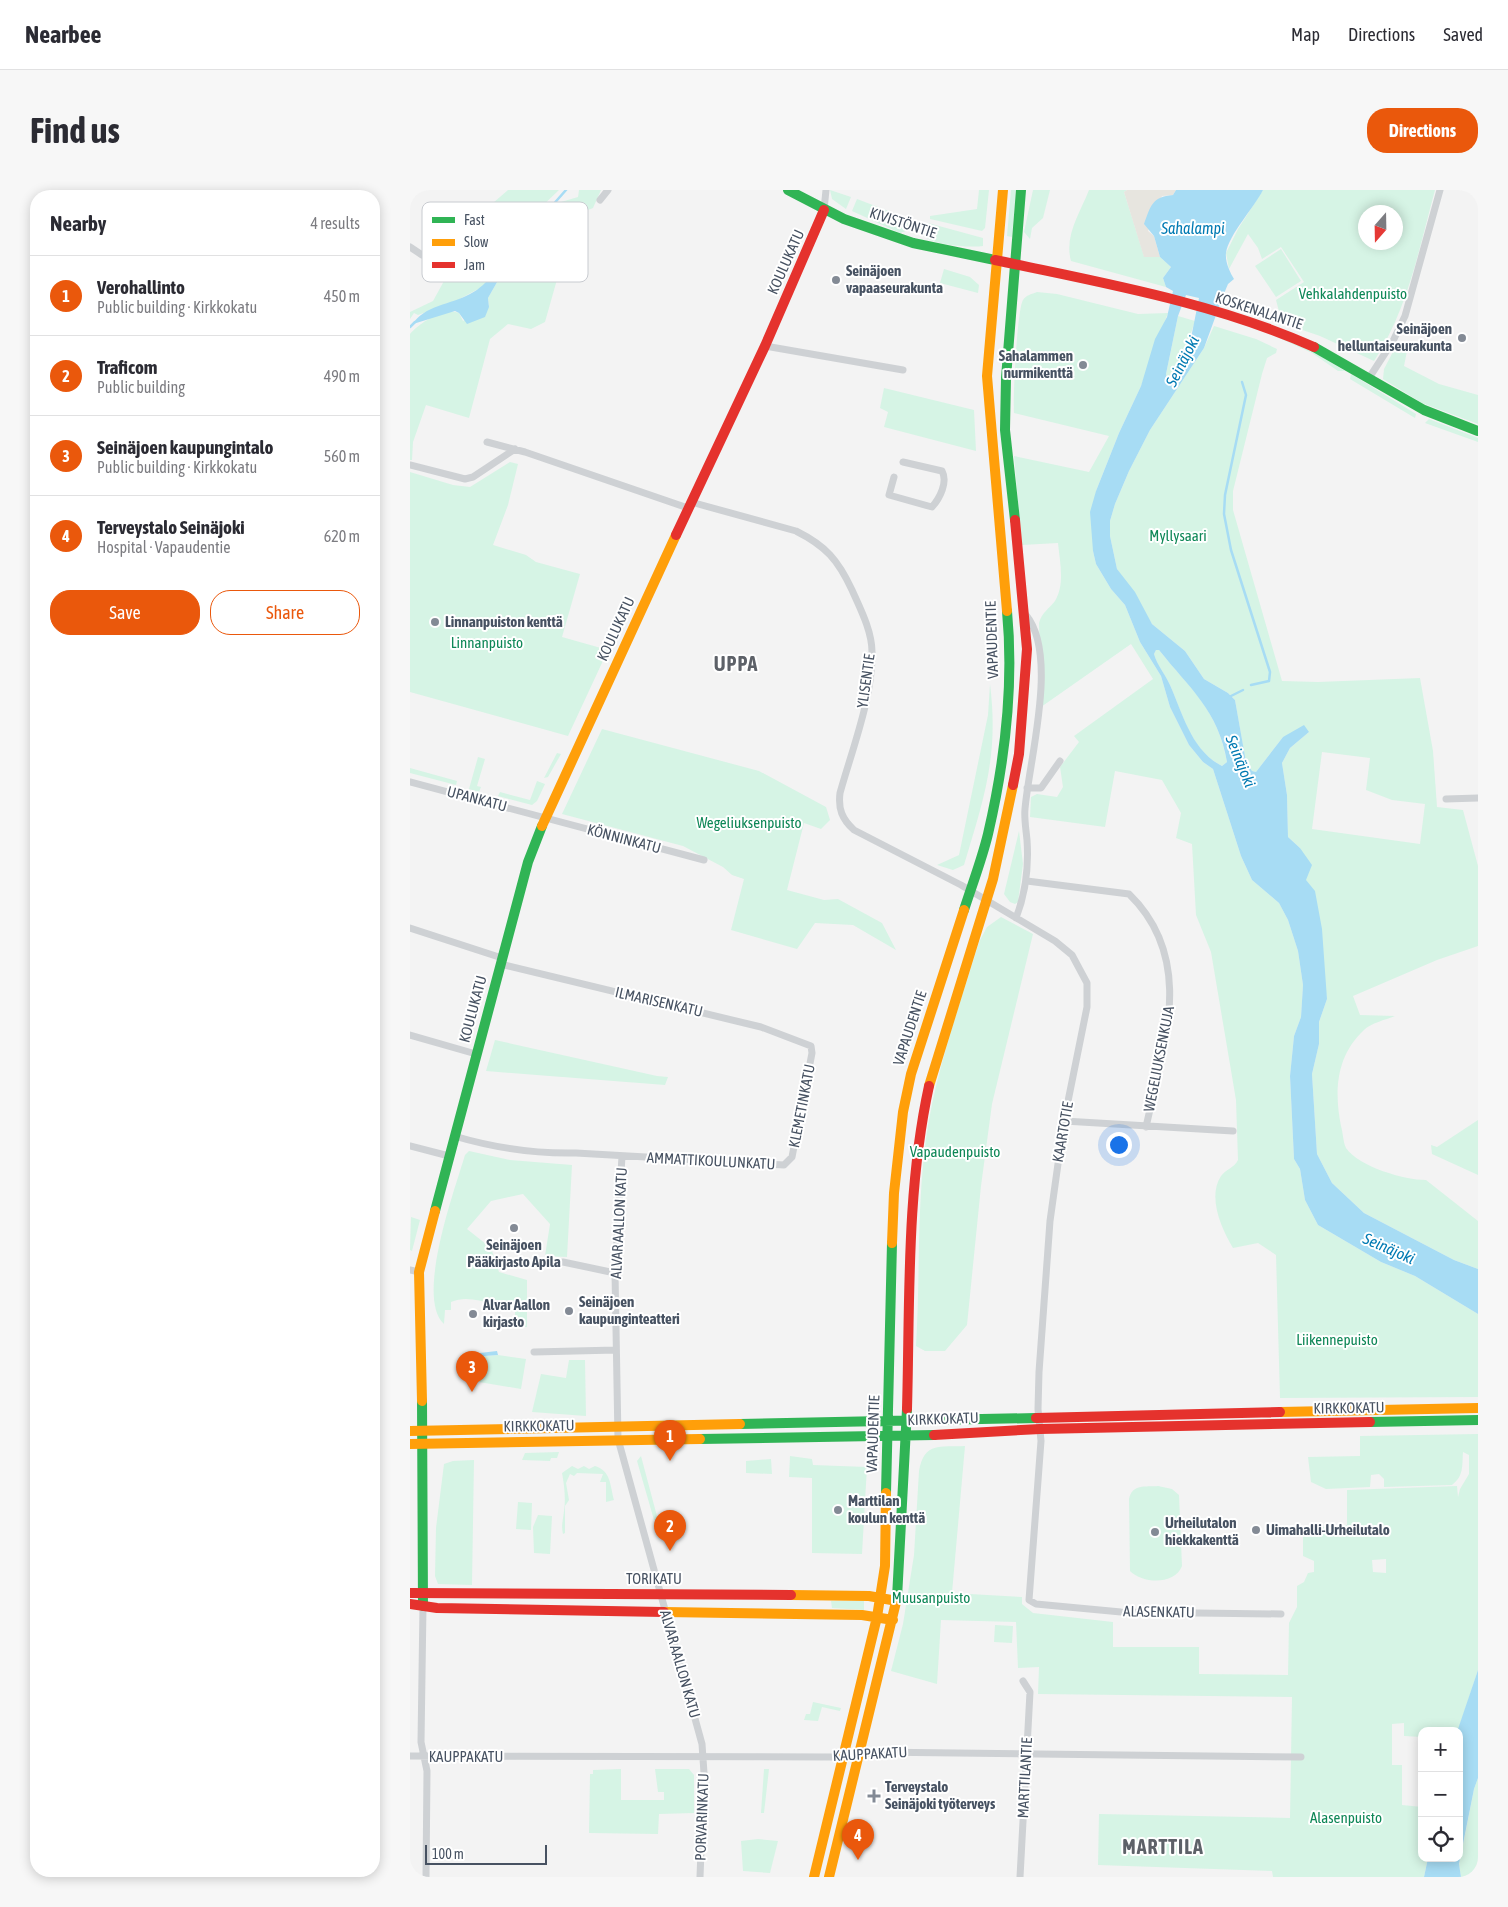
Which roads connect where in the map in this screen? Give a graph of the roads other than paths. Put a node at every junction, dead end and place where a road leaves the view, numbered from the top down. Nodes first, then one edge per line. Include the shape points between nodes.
1 (608, 190) edge
2 (788, 190) edge
3 (826, 190) edge
4 (1003, 190) edge
5 (1021, 190) edge
6 (1440, 190) edge
7 (600, 200) dead end
8 (824, 210) junction
9 (410, 246) edge
10 (422, 255) dead end
11 (997, 260) junction
12 (1015, 264) junction
13 (765, 346) junction
14 (903, 370) dead end
15 (1369, 378) junction
16 (1478, 431) edge
17 (487, 442) dead end
18 (515, 449) junction
19 (903, 462) dead end
20 (410, 465) edge
21 (894, 477) dead end
22 (690, 505) junction
23 (1025, 614) junction
24 (1060, 761) dead end
25 (410, 782) edge
26 (1028, 788) junction
27 (1478, 798) edge
28 (1446, 799) dead end
29 (544, 818) junction
30 (704, 860) dead end
31 (1027, 881) junction
32 (970, 890) junction
33 (986, 901) junction
34 (1016, 918) junction
35 (410, 928) edge
36 (501, 961) junction
37 (410, 1035) edge
38 (813, 1050) joint
39 (476, 1054) junction
40 (1064, 1121) junction
41 (1146, 1127) junction
42 (1233, 1131) dead end
43 (454, 1136) junction
44 (410, 1146) edge
45 (448, 1156) junction
46 (622, 1156) junction
47 (790, 1161) joint
48 (563, 1262) dead end
49 (414, 1271) edge
50 (615, 1273) junction
51 (616, 1350) junction
52 (534, 1352) dead end
53 (1478, 1408) edge
54 (1038, 1416) junction
55 (888, 1419) junction
56 (907, 1419) junction
57 (1478, 1420) edge
58 (617, 1428) junction
59 (1040, 1429) junction
60 (423, 1430) junction
61 (410, 1431) edge
62 (887, 1435) junction
63 (906, 1435) junction
64 (618, 1439) junction
65 (410, 1444) edge
66 (423, 1444) junction
67 (410, 1593) edge
68 (423, 1593) junction
69 (660, 1594) junction
70 (880, 1598) junction
71 (896, 1601) junction
72 (410, 1604) edge
73 (422, 1606) junction
74 (666, 1611) junction
75 (1281, 1614) dead end
76 (877, 1617) junction
77 (893, 1620) junction
78 (1023, 1681) dead end
79 (1027, 1754) junction
80 (859, 1755) junction
81 (410, 1756) edge
82 (423, 1756) junction
83 (1301, 1757) dead end
84 (704, 1758) junction
85 (844, 1759) junction
86 (426, 1877) edge
87 (700, 1877) edge
88 (814, 1877) edge
89 (829, 1877) edge
90 (1020, 1877) edge

1 - 7 street
2 - 8 main road, KIVISTÖNTIE
3 - 8 street
4 - 11 main road, VAPAUDENTIE
5 - 12 main road
6 - 15 street via 1405,316
8 - 11 main road, KIVISTÖNTIE via 913,244
8 - 13 main road, KOULUKATU
9 - 10 street
11 - 12 main road, KIVISTÖNTIE
11 - 32 main road, VAPAUDENTIE via 987,376 1008,626 1008,682 998,786 988,835
12 - 15 main road, KOSKENALANTIE via 1152,294 1232,317 1302,340
12 - 23 main road via 1006,378 1006,430
13 - 14 street
13 - 22 main road, KOULUKATU
15 - 16 main road, KOSKENALANTIE via 1424,410
17 - 18 street, YLISENTIE
18 - 20 street via 465,479
18 - 22 street, YLISENTIE
19 - 21 street via 942,471 945,480 939,500 932,507 889,495
22 - 29 main road, KOULUKATU
22 - 32 street, YLISENTIE via 796,531 812,539 839,564 858,602 872,650 870,678 840,793 842,817 854,830
23 - 26 street via 1035,628 1041,656
23 - 33 main road via 1026,688 1019,754 1003,840
24 - 26 street via 1041,788
25 - 29 street, UPANKATU
26 - 31 street via 1024,814
27 - 28 street
29 - 30 street, KÖNNINKATU
29 - 36 main road, KOULUKATU via 528,862
31 - 34 street
31 - 41 street, WEGELIUKSENKUJA via 1129,894 1146,914 1165,948 1170,976 1169,1016
32 - 33 street, YLISENTIE
32 - 55 main road, VAPAUDENTIE via 911,1074 903,1112 890,1266
33 - 34 street, KAARTOTIE
33 - 56 main road via 933,1068 923,1113 913,1197
34 - 40 street, KAARTOTIE via 1072,955 1087,983 1087,1007
35 - 36 street, ILMARISENKATU
36 - 38 street, ILMARISENKATU via 761,1027 804,1043
36 - 39 main road, KOULUKATU
37 - 39 street
38 - 47 street, KLEMETINKATU
39 - 43 main road, KOULUKATU
40 - 41 street
40 - 54 street, KAARTOTIE via 1050,1221
41 - 42 street
43 - 45 main road, KOULUKATU
43 - 46 street, AMMATTIKOULUNKATU via 508,1150
44 - 45 street
45 - 49 main road, KOULUKATU
46 - 47 street, AMMATTIKOULUNKATU via 784,1165
46 - 50 street, ALVAR AALLON KATU
48 - 50 street
49 - 60 main road, KOULUKATU
50 - 51 street, ALVAR AALLON KATU
51 - 52 street
51 - 58 street, ALVAR AALLON KATU
53 - 54 main road, KIRKKOKATU
54 - 56 main road, KIRKKOKATU
54 - 59 street
55 - 56 main road, KIRKKOKATU
55 - 58 main road, KIRKKOKATU
55 - 62 main road, VAPAUDENTIE
56 - 63 main road
57 - 59 main road, KIRKKOKATU
58 - 60 main road, KIRKKOKATU
58 - 64 street, ALVAR AALLON KATU
59 - 63 main road, KIRKKOKATU
59 - 75 street, ALASENKATU via 1029,1600 1036,1604 1120,1612
60 - 61 main road, KIRKKOKATU
60 - 66 main road, KOULUKATU
62 - 63 main road, KIRKKOKATU
62 - 64 main road, KIRKKOKATU
62 - 70 main road, VAPAUDENTIE via 885,1558
63 - 71 main road via 903,1546
64 - 66 main road, KIRKKOKATU
64 - 69 street, ALVAR AALLON KATU
65 - 66 main road, KIRKKOKATU
66 - 68 main road, KOULUKATU
67 - 68 main road, TORIKATU
68 - 69 main road, TORIKATU
68 - 73 main road, KOULUKATU
69 - 70 main road, TORIKATU
69 - 74 street, ALVAR AALLON KATU
70 - 71 main road, TORIKATU
70 - 76 main road, VAPAUDENTIE
71 - 77 main road
72 - 73 main road, TORIKATU
73 - 74 main road, TORIKATU
73 - 82 street, KOULUKATU
74 - 76 main road, TORIKATU
74 - 84 street, ALVAR AALLON KATU
76 - 77 main road, TORIKATU
76 - 85 main road, VAPAUDENTIE
77 - 80 main road
78 - 79 street, MARTTILANTIE via 1030,1692
79 - 80 street, KAUPPAKATU via 874,1752
79 - 83 street, KAUPPAKATU
79 - 90 street, MARTTILANTIE
80 - 85 street, KAUPPAKATU
80 - 89 main road
81 - 82 street, KAUPPAKATU
82 - 84 street, KAUPPAKATU
82 - 86 street, KOULUKATU via 427,1771
84 - 85 street, KAUPPAKATU via 834,1756
84 - 87 street, PORVARINKATU
85 - 88 main road, VAPAUDENTIE

